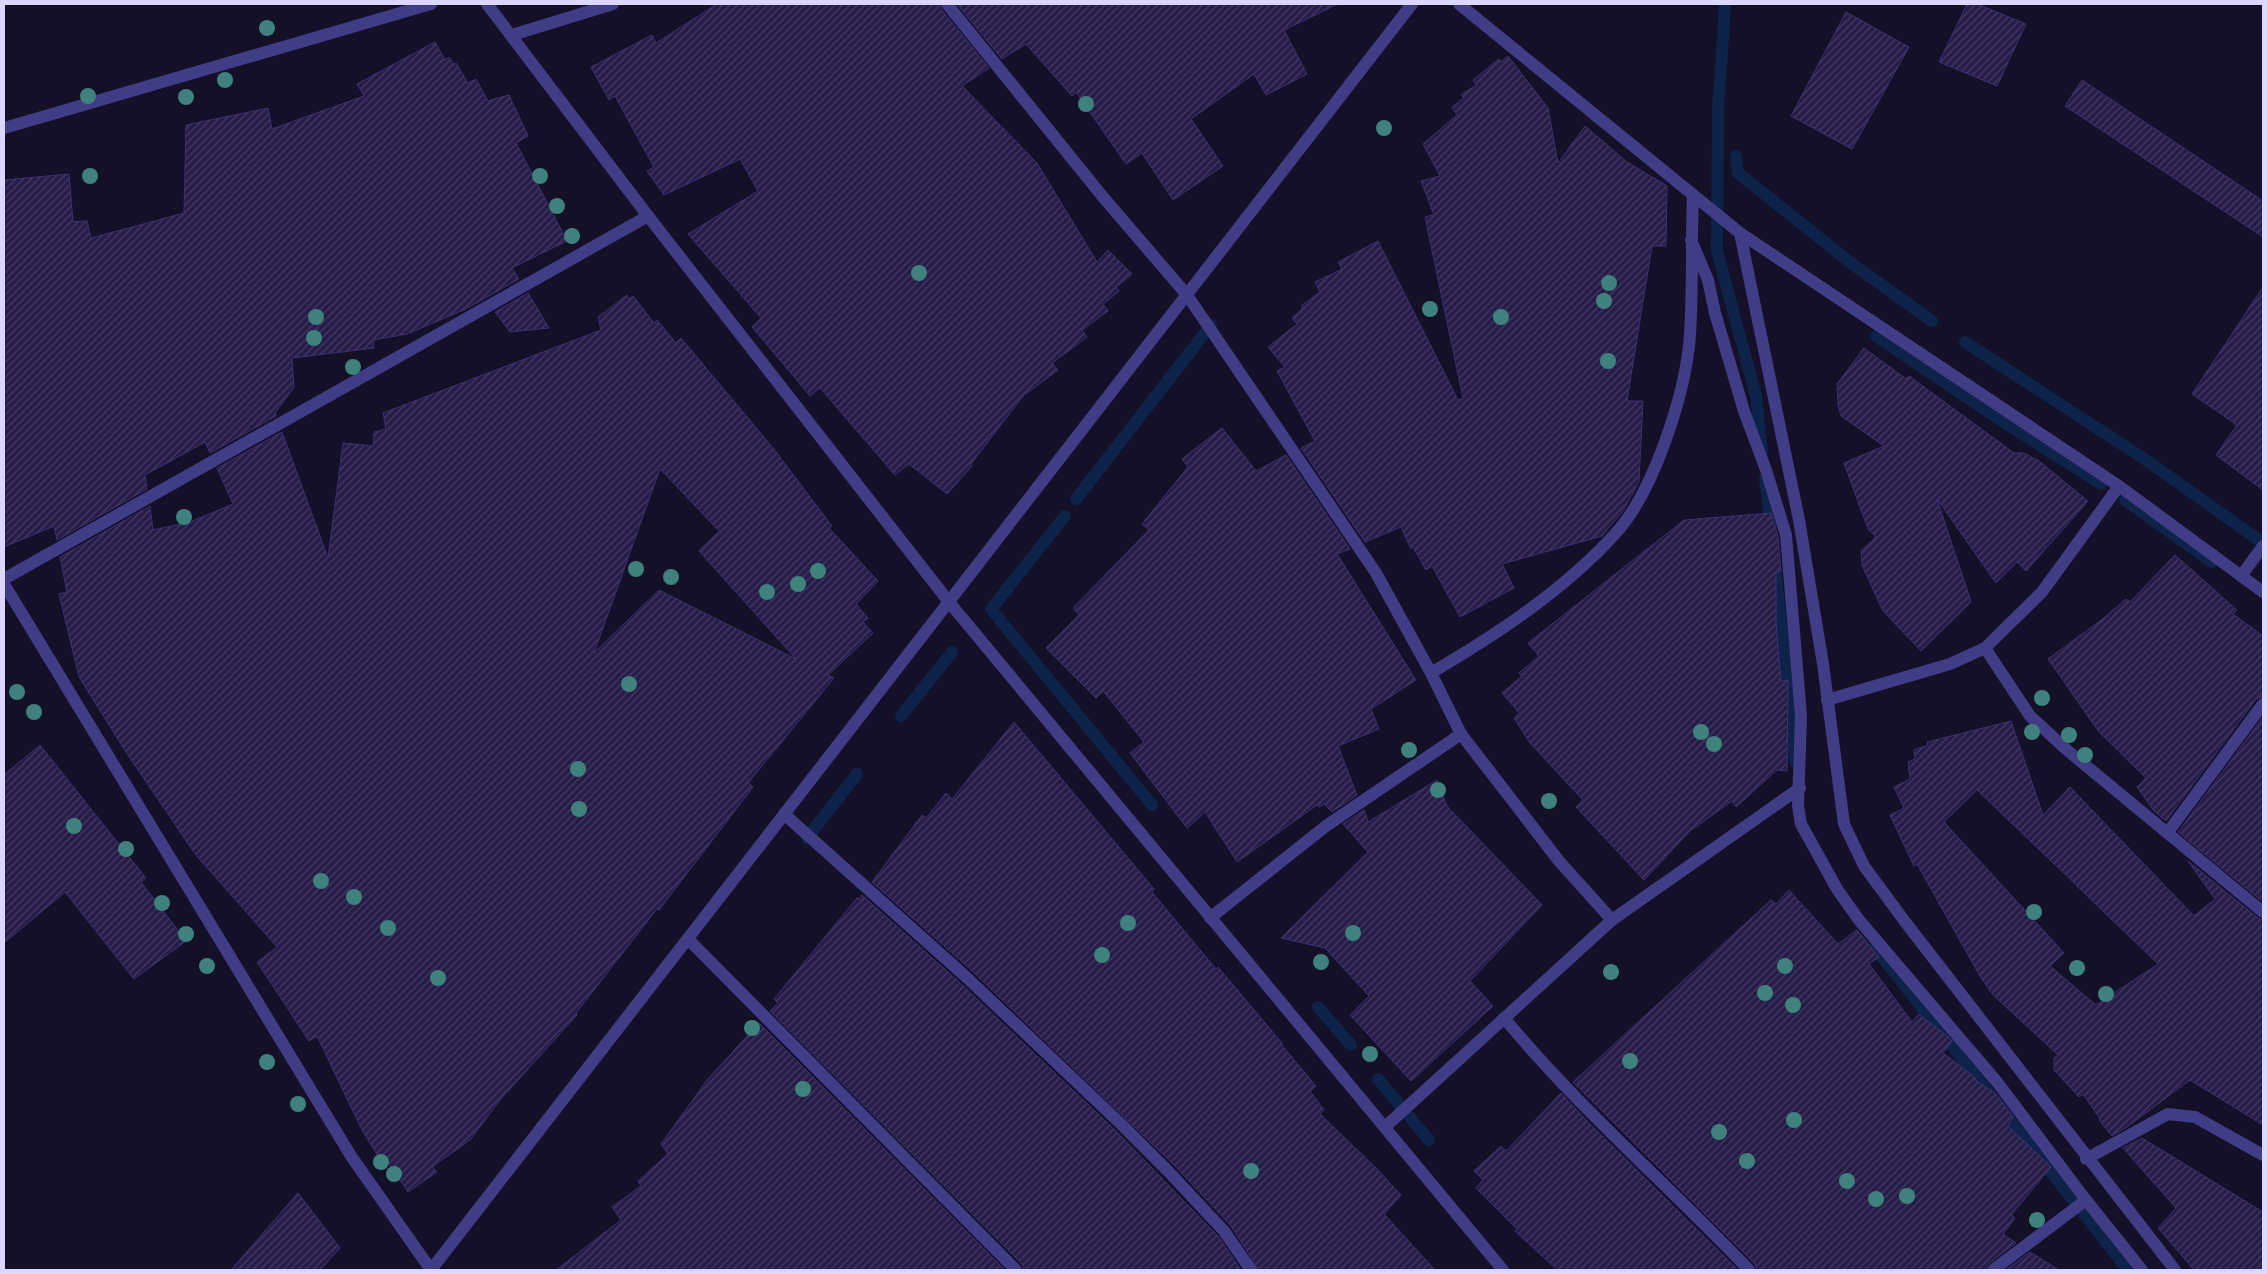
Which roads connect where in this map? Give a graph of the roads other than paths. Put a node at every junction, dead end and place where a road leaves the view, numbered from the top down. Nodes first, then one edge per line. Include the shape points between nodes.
1 (431, 4) edge
2 (487, 4) edge
3 (613, 4) edge
4 (947, 4) edge
5 (1412, 4) edge
6 (1459, 4) edge
7 (512, 35) junction
8 (4, 128) edge
9 (1693, 195) junction
10 (648, 216) junction
11 (1740, 233) junction
12 (1692, 240) junction
13 (1187, 295) junction
14 (2119, 486) junction
15 (2263, 546) edge
16 (2241, 576) junction
17 (4, 579) edge
18 (4, 584) edge
19 (2263, 592) edge
20 (949, 602) junction
21 (1985, 648) junction
22 (1431, 673) junction
23 (1827, 700) junction
24 (2263, 704) edge
25 (1462, 734) junction
26 (1800, 788) junction
27 (784, 814) junction
28 (2168, 832) junction
29 (2263, 912) edge
30 (1210, 918) junction
31 (1612, 920) junction
32 (688, 939) junction
33 (1504, 1018) junction
34 (1385, 1127) junction
35 (2263, 1155) edge
36 (2086, 1159) junction
37 (2086, 1200) junction
38 (431, 1270) edge
39 (1016, 1270) edge
40 (1251, 1270) edge
41 (1503, 1270) edge
42 (1749, 1270) edge
43 (1994, 1270) edge
44 (2142, 1270) edge
45 (2175, 1270) edge

1 - 8 street
2 - 7 street
3 - 7 street
4 - 13 street
5 - 13 street
6 - 9 street
7 - 10 street
9 - 11 street
9 - 12 street
10 - 17 street
10 - 20 street
11 - 14 street
11 - 23 street via 1798,520
12 - 22 street via 1690,336 1682,392 1640,500 1616,534 1576,572 1494,636
12 - 26 street via 1708,280 1744,411 1786,535 1801,716
13 - 20 street
13 - 22 street via 1376,573
14 - 16 street
14 - 21 street via 2042,592
15 - 16 street
16 - 19 street
18 - 38 street via 351,1156
20 - 27 street
20 - 30 street
21 - 23 street via 1950,664
21 - 28 street via 2030,716
22 - 25 street
23 - 36 street via 1844,824 1864,866
24 - 28 street
25 - 30 street via 1326,826
25 - 31 street via 1559,861
26 - 31 street
26 - 37 street via 1801,824 1837,889 1859,920 1997,1082
27 - 32 street
27 - 40 street via 964,975 1121,1124 1224,1231
28 - 29 street
30 - 34 street
31 - 33 street
32 - 38 street
32 - 39 street
33 - 34 street
33 - 42 street via 1614,1137
34 - 41 street
35 - 36 street via 2195,1117 2168,1114
36 - 45 street
37 - 43 street
37 - 44 street

